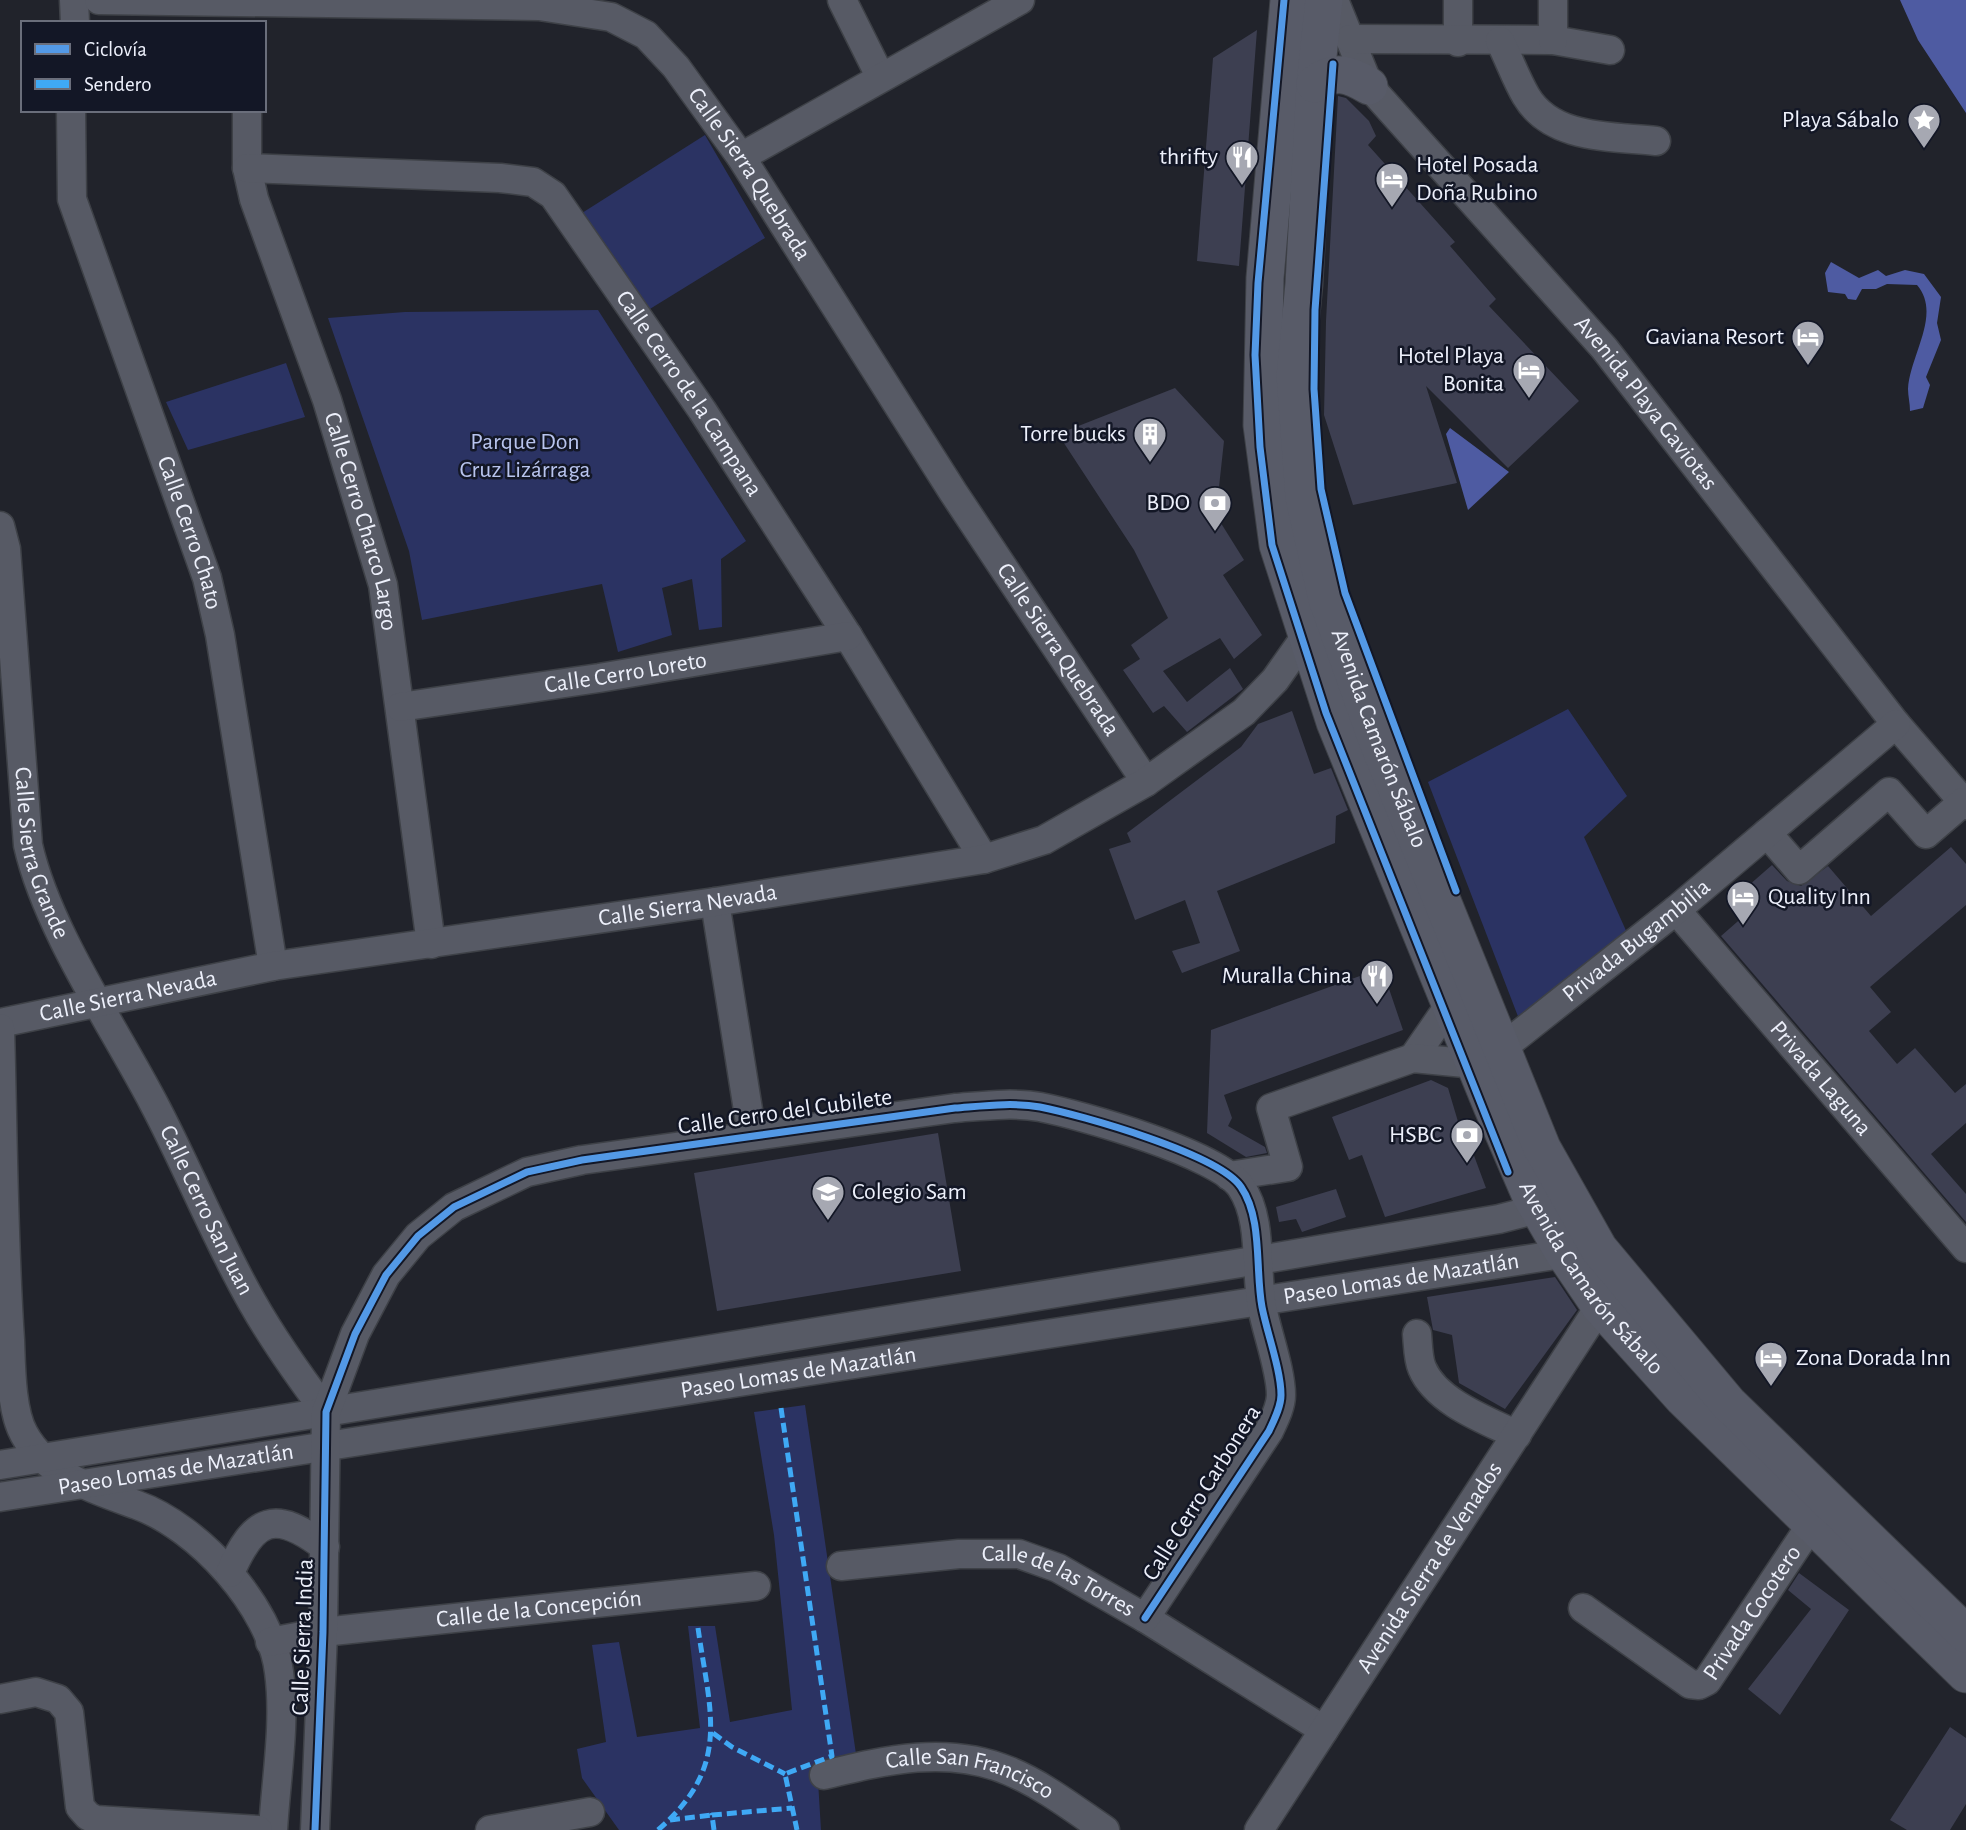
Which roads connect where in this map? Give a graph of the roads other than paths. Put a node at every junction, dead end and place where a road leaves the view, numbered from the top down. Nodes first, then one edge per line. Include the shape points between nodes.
1 (74, 0) edge
2 (99, 0) edge
3 (842, 0) edge
4 (1020, 0) edge
5 (1289, 0) edge
6 (1324, 0) edge
7 (1334, 0) edge
8 (1458, 0) edge
9 (1553, 0) edge
10 (443, 2) edge
11 (576, 5) edge
12 (248, 13) edge
13 (75, 21) edge
14 (1350, 39) junction
15 (1553, 40) junction
16 (1500, 41) junction
17 (1458, 42) junction
18 (1610, 50) dead end
19 (880, 76) junction
20 (1315, 85) junction
21 (1368, 86) junction
22 (71, 112) edge
23 (247, 112) edge
24 (1656, 141) dead end
25 (741, 157) junction
26 (247, 168) junction
27 (0, 526) edge
28 (5, 597) edge
29 (848, 636) junction
30 (1306, 636) junction
31 (400, 707) junction
32 (1896, 724) junction
33 (1146, 782) junction
34 (1965, 804) edge
35 (1767, 833) junction
36 (984, 859) junction
37 (715, 902) junction
38 (1676, 910) junction
39 (431, 944) junction
40 (273, 965) junction
41 (99, 1001) junction
42 (1451, 1003) junction
43 (0, 1023) edge
44 (0, 1028) edge
45 (1488, 1056) junction
46 (1413, 1058) junction
47 (752, 1135) junction
48 (1229, 1176) junction
49 (1554, 1205) junction
50 (1966, 1248) edge
51 (1581, 1251) junction
52 (1259, 1260) junction
53 (1261, 1303) junction
54 (1600, 1306) junction
55 (4, 1320) edge
56 (1417, 1334) dead end
57 (326, 1412) junction
58 (1517, 1435) junction
59 (328, 1445) junction
60 (41, 1458) junction
61 (0, 1465) edge
62 (83, 1483) junction
63 (0, 1497) edge
64 (1811, 1525) junction
65 (325, 1547) junction
66 (841, 1566) dead end
67 (230, 1573) junction
68 (756, 1586) dead end
69 (1583, 1608) dead end
70 (1145, 1618) junction
71 (323, 1632) junction
72 (1966, 1634) edge
73 (270, 1642) junction
74 (1966, 1674) edge
75 (0, 1699) edge
76 (1324, 1730) junction
77 (824, 1775) dead end
78 (590, 1812) dead end
79 (258, 1830) edge
80 (273, 1830) edge
81 (315, 1830) edge
82 (490, 1830) edge
83 (1105, 1830) edge
84 (1259, 1830) edge

1 - 13 street
2 - 12 street, Calle Sierra Quebrada
3 - 19 street
4 - 19 street
5 - 30 main road, Avenida Camarón Sábalo via 1265,278 1262,425 1278,545
6 - 20 main road, Avenida Camarón Sábalo
7 - 14 street, Avenida Playa Gaviotas
8 - 17 street
9 - 15 street
10 - 11 street, Calle Sierra Quebrada
10 - 12 street, Calle Sierra Quebrada
11 - 25 street, Calle Sierra Quebrada via 646,35 676,67
14 - 17 street
14 - 21 street, Avenida Playa Gaviotas
15 - 16 street
15 - 18 street
16 - 17 street
16 - 24 street via 1527,98 1545,116 1571,132
19 - 25 street
20 - 21 main road via 1325,76 1337,74 1350,75
20 - 45 main road, Avenida Camarón Sábalo via 1294,376 1304,498 1327,599 1351,673
21 - 32 street, Avenida Playa Gaviotas via 1604,348
22 - 40 street, Calle Cerro Chato via 72,199 207,578
23 - 26 street, Calle Cerro Charco Largo
25 - 33 street, Calle Sierra Quebrada via 953,492
26 - 29 street, Calle Cerro de la Campana via 500,178 533,182 553,195 702,410
26 - 31 street, Calle Cerro Charco Largo via 383,585
27 - 28 street, Calle Sierra Grande via 6,550
28 - 41 street, Calle Sierra Grande via 28,845 35,877
29 - 31 street, Calle Cerro Loreto
29 - 36 street, Calle Cerro de la Campana
30 - 33 street, Calle Sierra Nevada via 1275,680 1244,712
30 - 42 main road, Avenida Camarón Sábalo via 1335,722
31 - 39 street, Calle Cerro Charco Largo
32 - 34 street, Avenida Playa Gaviotas
32 - 35 street, Privada Bugambilia
33 - 36 street, Calle Sierra Nevada via 1044,839
34 - 35 street via 1926,834 1889,792 1799,870
35 - 38 street, Privada Bugambilia
36 - 37 street, Calle Sierra Nevada
37 - 39 street, Calle Sierra Nevada
37 - 47 street
38 - 45 street, Privada Bugambilia
38 - 50 street, Privada Laguna
39 - 40 street, Calle Sierra Nevada
40 - 41 street, Calle Sierra Nevada
41 - 43 street, Calle Sierra Nevada
41 - 57 street, Calle Cerro San Juan via 251,1301
42 - 45 main road, Avenida Camarón Sábalo
42 - 46 street
44 - 55 street
45 - 46 street
45 - 49 main road, Avenida Camarón Sábalo via 1542,1148
46 - 48 street via 1270,1108 1288,1167
47 - 48 street, Calle Cerro del Cubilete via 955,1108 1038,1106 1193,1154
47 - 57 street, Calle Cerro del Cubilete via 527,1172 454,1207 418,1236 386,1275 355,1334
48 - 52 street, Calle Cerro del Cubilete via 1241,1187
49 - 51 main road, Avenida Camarón Sábalo
49 - 52 street, Paseo Lomas de Mazatlán via 1499,1219
51 - 53 street, Paseo Lomas de Mazatlán
51 - 54 main road, Avenida Camarón Sábalo
51 - 72 main road, Avenida Camarón Sábalo via 1728,1403
52 - 53 street, Calle Cerro del Cubilete
52 - 57 street, Paseo Lomas de Mazatlán
53 - 59 street, Paseo Lomas de Mazatlán
53 - 70 street, Calle Cerro Carbonera via 1281,1395 1278,1411
54 - 58 street, Avenida Sierra de Venados
54 - 64 main road, Avenida Camarón Sábalo via 1683,1398
55 - 60 street via 22,1432
56 - 58 street via 1422,1367 1439,1390
57 - 59 street, Calle Sierra India
57 - 60 street, Paseo Lomas de Mazatlán
58 - 76 street, Avenida Sierra de Venados
59 - 62 street, Paseo Lomas de Mazatlán
59 - 65 street, Calle Sierra India
60 - 61 street, Paseo Lomas de Mazatlán
60 - 62 street, Calle Sierra India
62 - 63 street, Paseo Lomas de Mazatlán
62 - 67 street, Calle Sierra India via 174,1524
64 - 69 street, Privada Cocotero via 1707,1681 1699,1685 1690,1684
64 - 74 main road, Avenida Camarón Sábalo
65 - 67 street, Calle Sierra India via 300,1528 264,1526 250,1534
65 - 71 street, Calle Sierra India
66 - 70 street, Calle de las Torres via 959,1554 1019,1554 1058,1569
67 - 73 street, Calle Sierra India
68 - 71 street, Calle de la Concepción
70 - 76 street, Calle de las Torres
71 - 73 street
71 - 81 street, Calle Sierra India
73 - 80 street, Calle Sierra India via 279,1669 281,1706
75 - 79 street via 36,1692 58,1699 69,1712 80,1807 88,1816
76 - 84 street, Avenida Sierra de Venados
77 - 83 street, Calle San Francisco via 891,1759 965,1759 1007,1770
78 - 82 street

